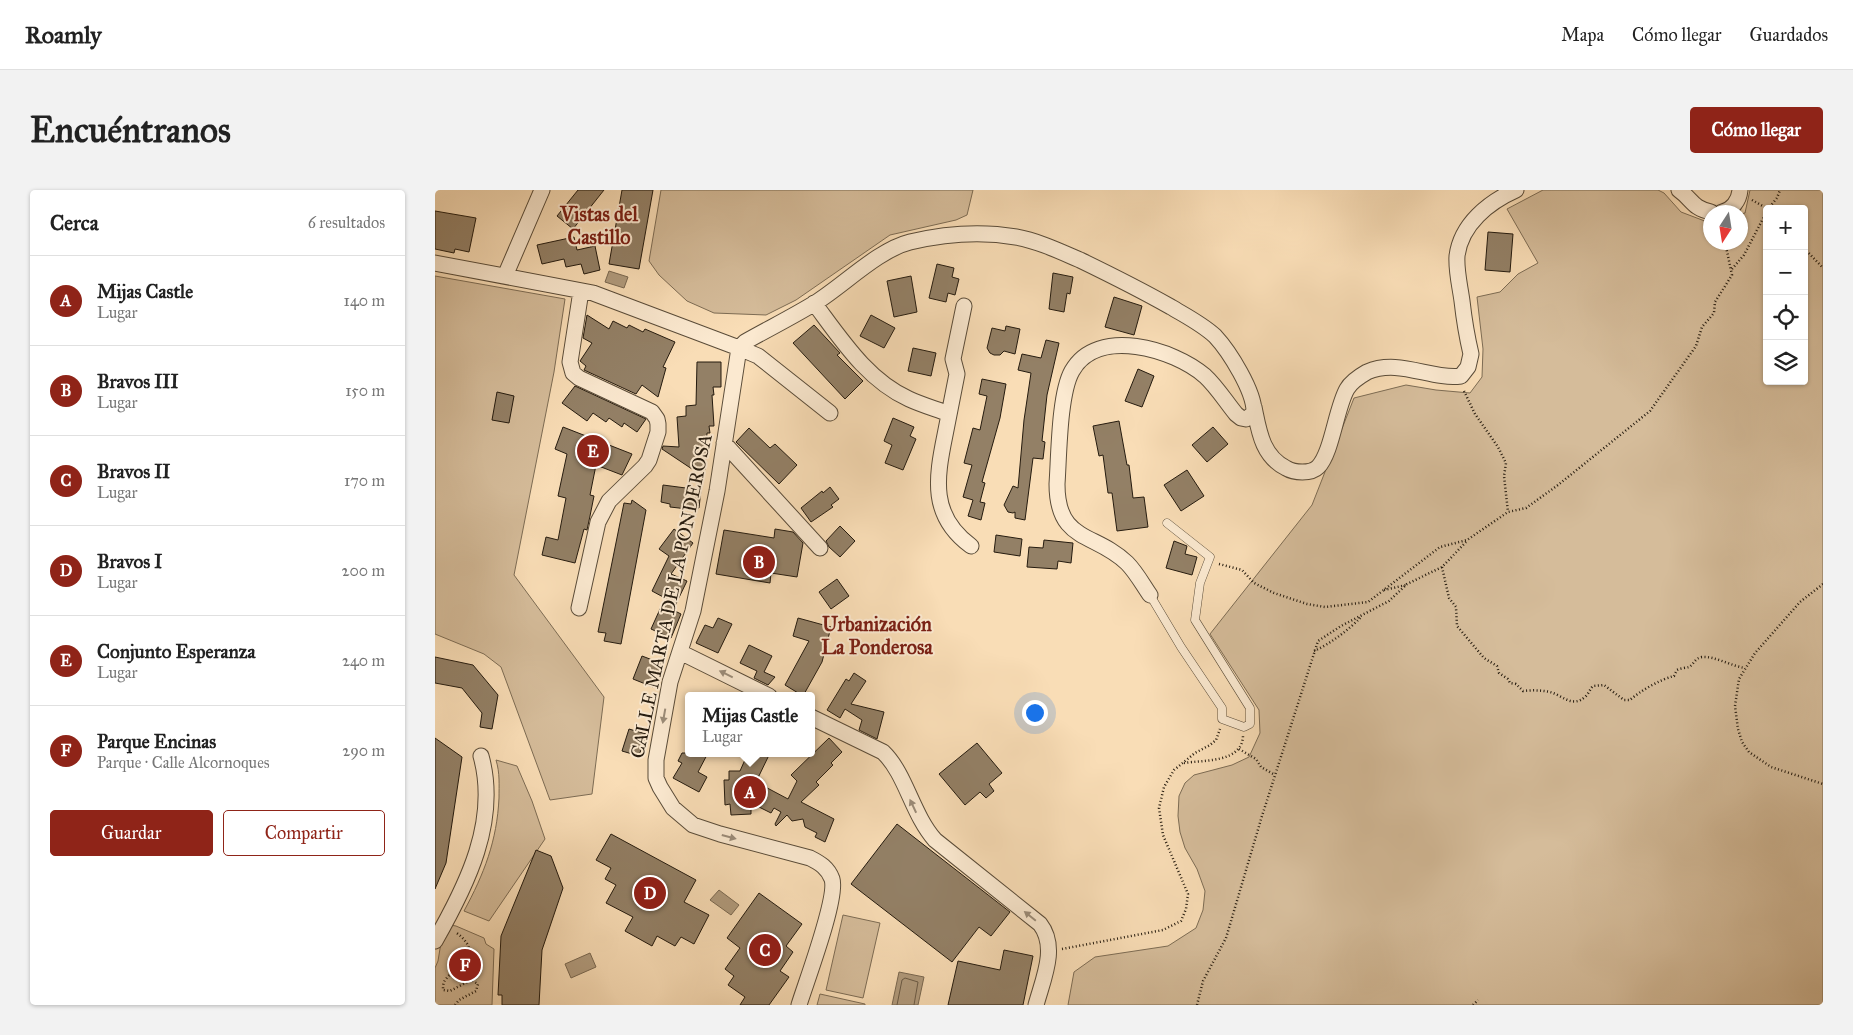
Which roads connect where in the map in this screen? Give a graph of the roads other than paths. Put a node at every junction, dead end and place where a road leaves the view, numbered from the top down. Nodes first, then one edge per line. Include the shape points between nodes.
1 (542, 190) edge
2 (1516, 190) edge
3 (1679, 190) edge
4 (1740, 190) edge
5 (1734, 205) edge
6 (1703, 211) edge
7 (435, 263) edge
8 (505, 276) junction
9 (581, 291) junction
10 (814, 303) junction
11 (965, 306) dead end
12 (739, 348) junction
13 (1254, 407) junction
14 (830, 413) dead end
15 (949, 414) junction
16 (724, 443) junction
17 (1167, 523) dead end
18 (971, 546) dead end
19 (820, 548) dead end
20 (1150, 595) joint
21 (579, 608) dead end
22 (680, 652) junction
23 (761, 692) edge
24 (815, 719) edge
25 (481, 756) dead end
26 (435, 941) edge
27 (799, 1005) edge
28 (1037, 1005) edge

1 - 8 street
2 - 13 street via 1488,206 1472,221 1457,255 1471,354 1469,367 1461,376 1450,378 1408,368 1386,368 1356,379 1343,400 1324,458 1317,468 1304,472 1289,470 1268,454 1260,437
3 - 6 street
4 - 5 street
7 - 8 street
8 - 9 street
9 - 12 street
9 - 21 street via 570,362 573,373 652,412 657,419 658,432 645,466 609,500 603,510
10 - 12 street
10 - 13 street via 892,248 907,243 969,234 1024,239 1044,244 1092,266 1201,325 1227,351
10 - 15 street via 855,357 876,378 908,399
11 - 15 street via 953,359 957,374
12 - 14 street via 758,356
12 - 16 street, CALLE MARTA DE LA PONDEROSA
13 - 20 street via 1251,417 1247,420 1241,418 1205,377 1187,364 1142,347 1119,345 1100,349 1082,359 1072,371 1065,390 1057,484 1057,497 1065,523 1127,564
15 - 18 street via 938,488 949,524
16 - 19 street
16 - 22 street, CALLE MARTA DE LA PONDEROSA via 693,611
17 - 20 lane via 1210,558 1201,583 1195,620 1250,708 1250,724 1244,727 1222,719 1222,708
23 -> 22 street
22 -> 27 street, CALLE MARTA DE LA PONDEROSA via 670,682 656,760 660,787 673,808 693,825 811,858 821,863 832,880 833,889 821,936
28 -> 24 street via 1050,943 1047,932 925,829 892,760 883,752
25 - 26 street via 487,792 479,844 470,875

